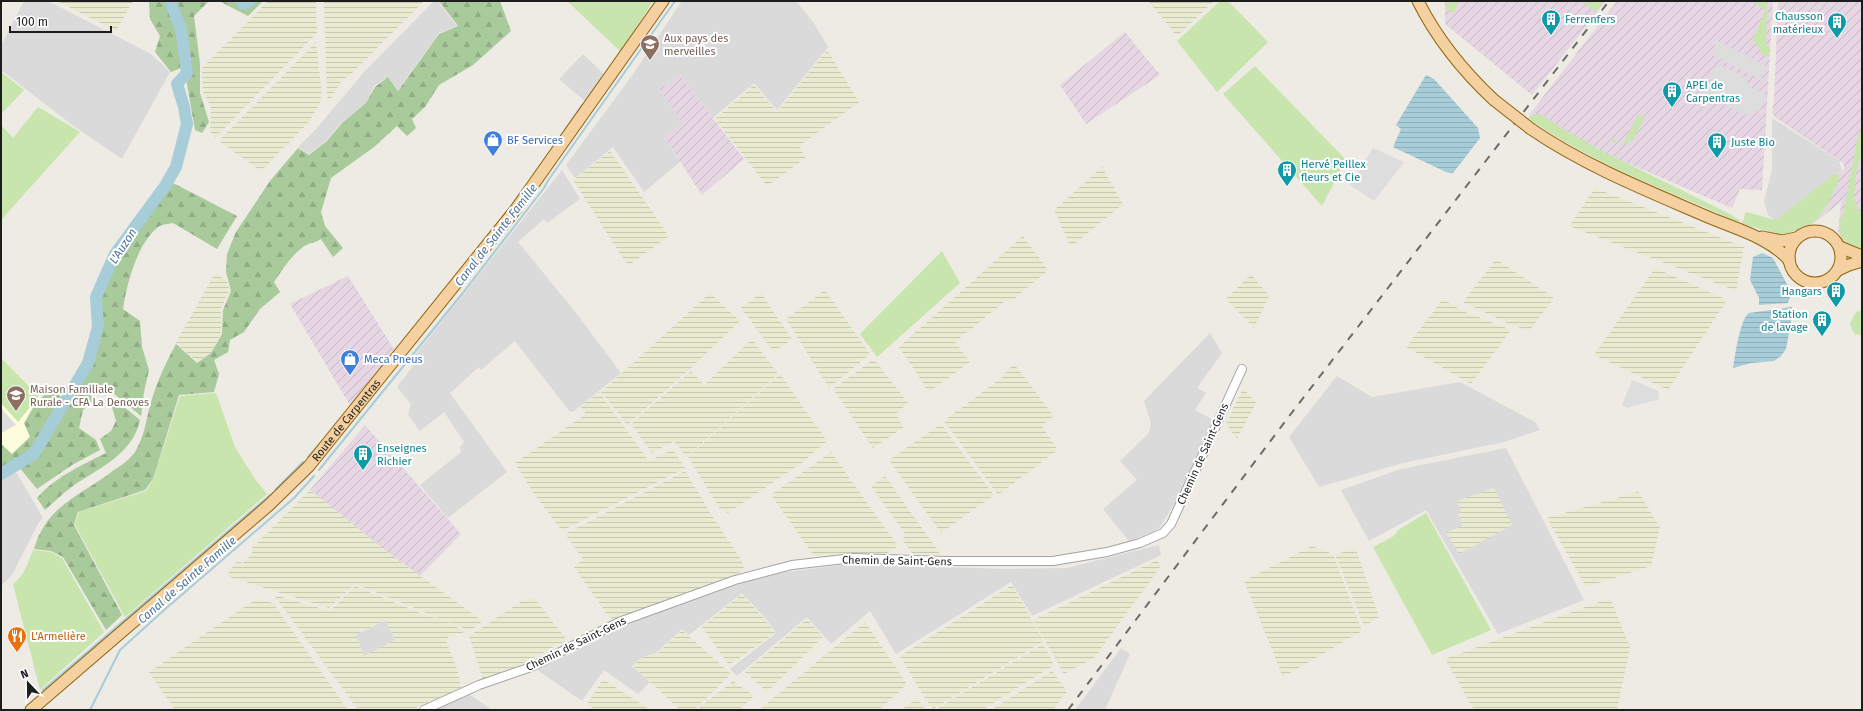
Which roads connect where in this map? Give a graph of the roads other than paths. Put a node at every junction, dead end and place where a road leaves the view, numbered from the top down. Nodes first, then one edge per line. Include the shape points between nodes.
1 (663, 1) edge
2 (1419, 3) edge
3 (1754, 236) junction
4 (1796, 238) junction
5 (1840, 248) junction
6 (1862, 256) edge
7 (1788, 260) junction
8 (1862, 261) edge
9 (1838, 270) junction
10 (1242, 369) dead end
11 (31, 710) edge
12 (424, 710) edge

1 - 11 main road, Route de Carpentras via 516,209 309,466 269,506
2 - 3 main road, bridge via 1463,69 1494,100 1531,129 1592,165
3 - 4 main road via 1782,240
3 - 7 main road via 1775,248
4 - 5 main road via 1807,232 1821,231 1836,240
4 - 7 main road
5 - 6 main road
5 - 9 main road via 1842,259
7 - 9 main road via 1797,276 1810,283 1824,282
8 - 9 main road
10 - 12 street, Chemin de Saint-Gens via 1172,524 1168,530 1157,536 1107,552 1053,561 853,558 792,564 721,585 619,622 531,667 479,685

